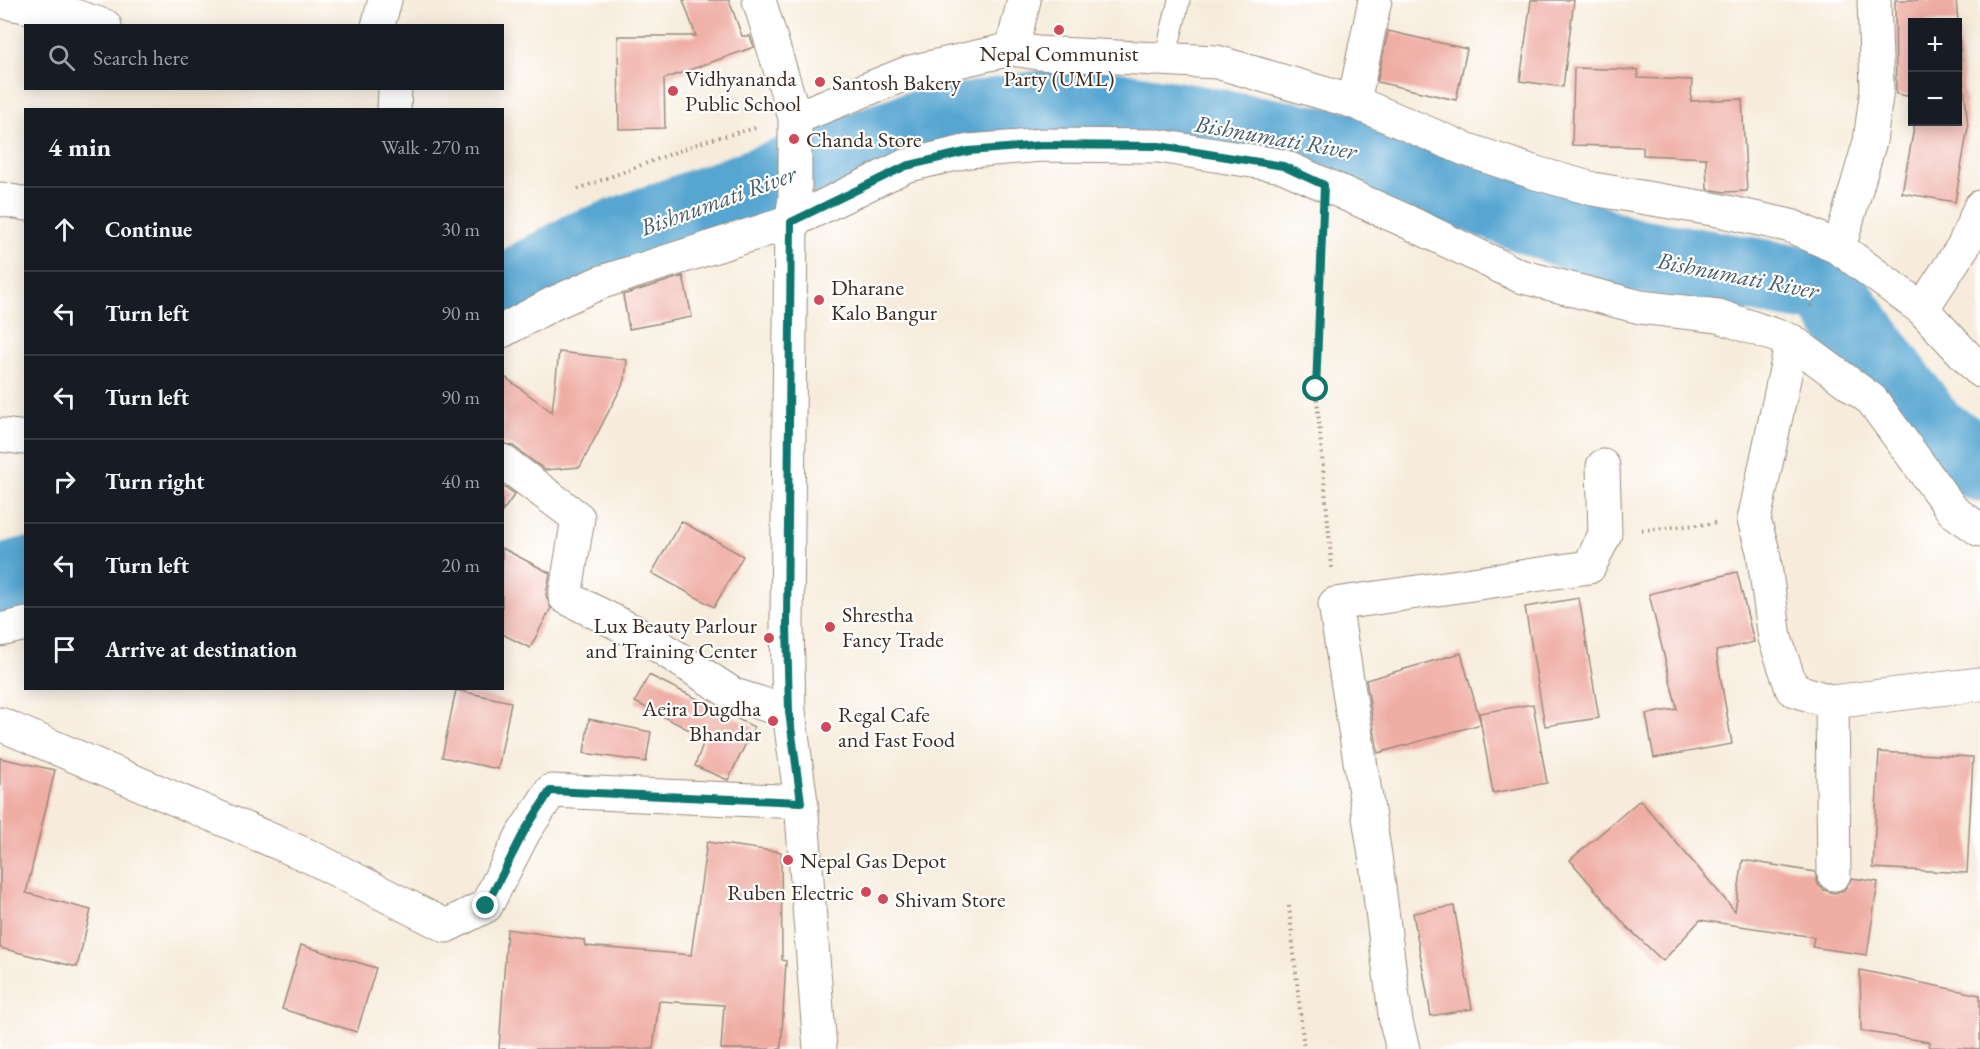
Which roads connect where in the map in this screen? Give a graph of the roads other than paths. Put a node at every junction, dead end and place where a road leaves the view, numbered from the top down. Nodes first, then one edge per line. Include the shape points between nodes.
1 (385, 0) edge
2 (759, 0) edge
3 (1024, 0) edge
4 (1179, 0) edge
5 (1375, 0) edge
6 (1874, 0) edge
7 (0, 1) edge
8 (99, 24) edge
9 (379, 24) edge
10 (1012, 49) junction
11 (1165, 59) junction
12 (395, 90) edge
13 (1354, 102) junction
14 (394, 108) edge
15 (795, 124) junction
16 (0, 199) edge
17 (24, 204) edge
18 (1980, 207) edge
19 (793, 211) junction
20 (1832, 262) junction
21 (1922, 309) junction
22 (1799, 328) junction
23 (504, 330) edge
24 (1980, 371) edge
25 (0, 435) edge
26 (24, 438) edge
27 (504, 462) edge
28 (1603, 466) dead end
29 (1980, 530) edge
30 (24, 624) edge
31 (0, 630) edge
32 (1980, 684) edge
33 (1832, 702) junction
34 (789, 712) junction
35 (0, 723) edge
36 (801, 802) junction
37 (1834, 874) dead end
38 (820, 1049) edge
39 (1403, 1049) edge

1 - 9 street
2 - 15 street
3 - 10 street
4 - 11 lane
5 - 13 street
6 - 20 street via 1877,89 1870,141
7 - 8 street
10 - 11 street
10 - 15 street via 910,72
11 - 13 street via 1217,62
12 - 14 street
13 - 20 street via 1465,149 1536,173 1593,189 1791,226
15 - 19 street
16 - 17 street
18 - 21 street via 1964,245
19 - 22 street via 906,166 969,151 1043,145 1159,146 1283,166 1520,276 1640,307
19 - 23 street via 599,283
19 - 34 street
20 - 21 street
21 - 24 street
22 - 29 street via 1872,399 1953,511
22 - 33 street via 1754,520 1763,551 1775,638 1792,689
25 - 26 street
27 - 34 street via 578,518 565,597 645,637 734,695
28 - 39 street via 1605,534 1589,567 1335,604
30 - 31 street
32 - 33 street
33 - 37 street
34 - 36 street
35 - 36 street via 311,857 446,926 486,906 550,791
36 - 38 street

